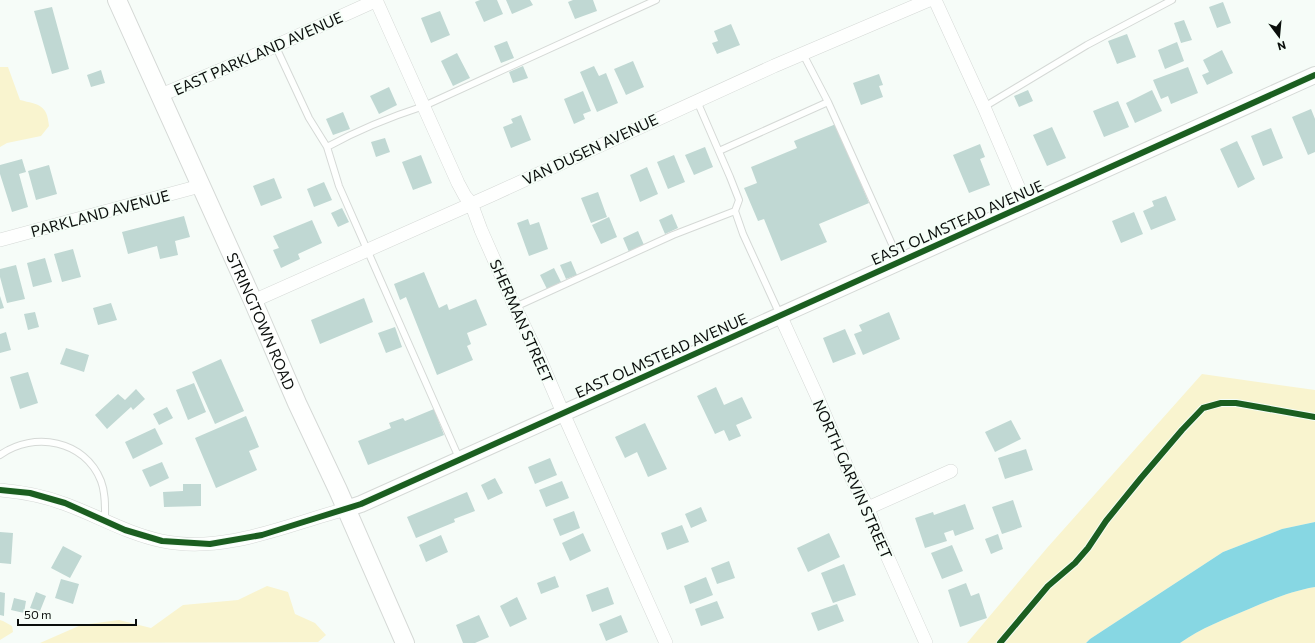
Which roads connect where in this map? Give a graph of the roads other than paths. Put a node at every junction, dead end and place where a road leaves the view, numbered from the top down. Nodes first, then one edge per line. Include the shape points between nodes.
1 (118, 0) edge
2 (376, 0) edge
3 (656, 0) edge
4 (929, 0) edge
5 (935, 0) edge
6 (1172, 0) edge
7 (275, 45) junction
8 (803, 54) junction
9 (1315, 75) edge
10 (160, 95) junction
11 (697, 101) junction
12 (828, 102) junction
13 (424, 106) junction
14 (984, 107) junction
15 (327, 147) junction
16 (719, 151) junction
17 (200, 186) junction
18 (472, 203) junction
19 (1026, 205) junction
20 (735, 211) junction
21 (0, 240) edge
22 (367, 250) junction
23 (900, 262) junction
24 (252, 300) junction
25 (515, 307) junction
26 (780, 315) junction
27 (563, 413) junction
28 (0, 455) edge
29 (459, 460) junction
30 (951, 471) dead end
31 (0, 490) edge
32 (868, 508) junction
33 (346, 509) junction
34 (105, 521) junction
35 (405, 643) edge
36 (666, 643) edge
37 (926, 643) edge

1 - 10 main road, STRINGTOWN ROAD
2 - 7 street, EAST PARKLAND AVENUE
2 - 13 street, SHERMAN STREET
3 - 13 lane
4 - 8 street, VAN DUSEN AVENUE
5 - 14 street
6 - 14 lane via 1087,45
7 - 10 street, EAST PARKLAND AVENUE
7 - 15 lane via 309,118
8 - 11 street, VAN DUSEN AVENUE
8 - 12 lane
9 - 19 street, EAST OLMSTEAD AVENUE
10 - 17 main road, STRINGTOWN ROAD
11 - 16 lane
11 - 18 street, VAN DUSEN AVENUE
12 - 16 lane
12 - 23 lane
13 - 15 lane via 392,116
13 - 18 street, SHERMAN STREET via 458,183
14 - 19 street
15 - 22 lane via 339,186
16 - 20 lane via 739,200
17 - 21 street, PARKLAND AVENUE
17 - 24 main road, STRINGTOWN ROAD
18 - 22 street, VAN DUSEN AVENUE
18 - 25 street, SHERMAN STREET
19 - 23 street, EAST OLMSTEAD AVENUE
20 - 25 lane via 673,235
20 - 26 lane via 742,234
22 - 24 street, VAN DUSEN AVENUE
22 - 29 lane
23 - 26 street, EAST OLMSTEAD AVENUE
24 - 33 main road, STRINGTOWN ROAD
25 - 27 street, SHERMAN STREET
26 - 27 street, EAST OLMSTEAD AVENUE
26 - 32 street, NORTH GARVIN STREET via 852,479
27 - 29 street, EAST OLMSTEAD AVENUE
27 - 36 street, SHERMAN STREET
28 - 34 lane via 15,446 46,441 74,450 91,463 101,481 105,499
29 - 33 street, EAST OLMSTEAD AVENUE
30 - 32 street
31 - 34 street, EAST OLMSTEAD AVENUE via 30,493 65,503
32 - 37 street, NORTH GARVIN STREET
33 - 34 street, EAST OLMSTEAD AVENUE via 262,535 210,544 162,541
33 - 35 main road, STRINGTOWN ROAD

